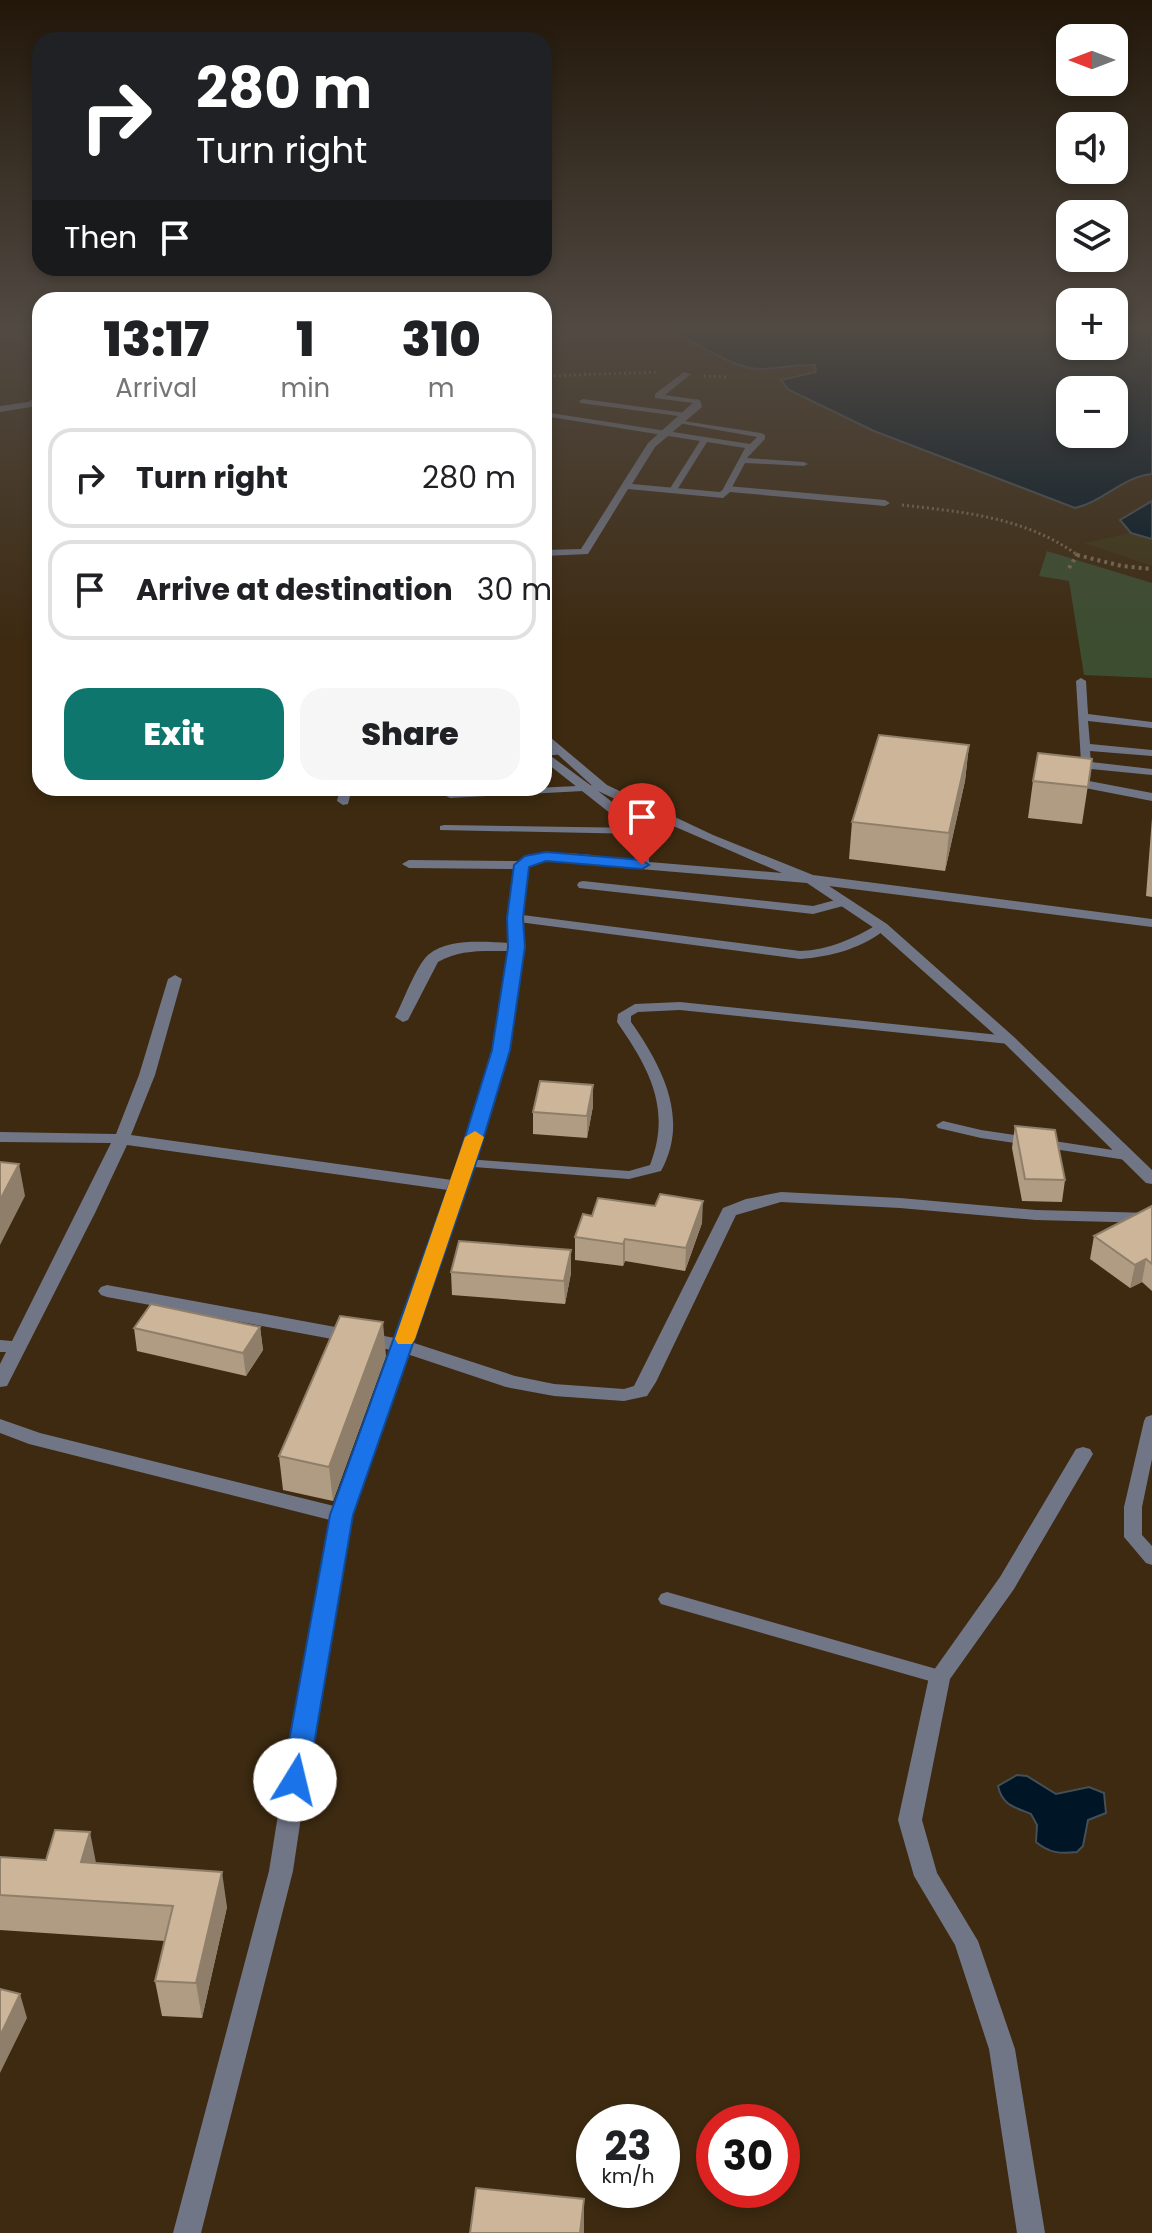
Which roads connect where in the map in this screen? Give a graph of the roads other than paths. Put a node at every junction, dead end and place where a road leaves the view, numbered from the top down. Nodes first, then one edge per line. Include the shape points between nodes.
1 (662, 434) edge
2 (681, 434) edge
3 (757, 434) edge
4 (705, 439) junction
5 (752, 447) junction
6 (744, 460) junction
7 (804, 464) dead end
8 (624, 486) junction
9 (727, 489) junction
10 (673, 490) junction
11 (885, 503) road end
12 (552, 553) edge
13 (1081, 681) dead end
14 (1084, 717) junction
15 (1152, 725) edge
16 (1084, 747) junction
17 (1152, 753) edge
18 (552, 755) edge
19 (552, 756) edge
20 (1085, 765) junction
21 (1152, 772) edge
22 (1089, 785) joint
23 (602, 788) junction
24 (585, 789) junction
25 (552, 790) edge
26 (1152, 797) edge
27 (671, 821) junction
28 (444, 828) dead end
29 (641, 831) junction
30 (409, 864) dead end
31 (522, 865) junction
32 (642, 865) junction
33 (810, 879) junction
34 (583, 885) dead end
35 (843, 902) junction
36 (515, 918) junction
37 (1152, 923) edge
38 (882, 927) junction
39 (516, 947) junction
40 (175, 979) dead end
41 (403, 1017) dead end
42 (1009, 1040) junction
43 (943, 1125) dead end
44 (0, 1137) edge
45 (122, 1139) junction
46 (1126, 1156) junction
47 (466, 1163) junction
48 (1152, 1179) edge
49 (458, 1186) junction
50 (1152, 1218) edge
51 (107, 1291) dead end
52 (9, 1346) edge
53 (403, 1346) junction
54 (0, 1381) edge
55 (1152, 1421) edge
56 (0, 1426) edge
57 (1083, 1454) dead end
58 (341, 1515) junction
59 (1152, 1558) edge
60 (667, 1599) dead end
61 (940, 1677) junction
62 (187, 2233) edge
63 (1031, 2233) edge

1 - 8 street
2 - 4 lane
3 - 5 lane via 761,439
4 - 5 lane
4 - 10 lane
5 - 6 lane
6 - 7 lane
6 - 9 lane
8 - 10 street
8 - 12 street via 584,552
9 - 10 street via 723,495
9 - 11 street
13 - 14 lane
14 - 15 lane
14 - 16 lane
16 - 17 lane
16 - 20 lane
18 - 23 street
19 - 24 street
20 - 21 lane
20 - 22 lane
22 - 26 street
23 - 24 lane
23 - 27 street
24 - 25 lane
24 - 29 street
27 - 29 street
27 - 33 street
28 - 29 lane
29 - 32 street
30 - 31 street
31 - 32 street via 546,857
31 - 36 street
32 - 33 street
33 - 35 street
33 - 37 street
34 - 35 lane via 813,910
35 - 38 street
36 - 38 lane via 800,955 823,955
36 - 39 street
38 - 42 street
39 - 41 street via 468,947 439,954
39 - 47 street via 501,1050
40 - 45 street via 155,1054
42 - 46 street
42 - 47 lane via 680,1006 635,1008 625,1014 624,1022 650,1058 663,1092 666,1135 656,1168 629,1175
43 - 46 lane
44 - 45 street
45 - 49 street
45 - 52 street
46 - 48 street
47 - 49 street
49 - 53 street
50 - 53 street via 781,1197 752,1203 729,1212 647,1382 640,1391 624,1395 513,1382
51 - 53 street
52 - 54 street
53 - 58 street
55 - 59 lane via 1133,1507 1133,1537
56 - 58 street
57 - 61 street via 1007,1583
58 - 62 street via 281,1871
60 - 61 lane
61 - 63 street via 910,1820 926,1876 966,1941 1002,2049

